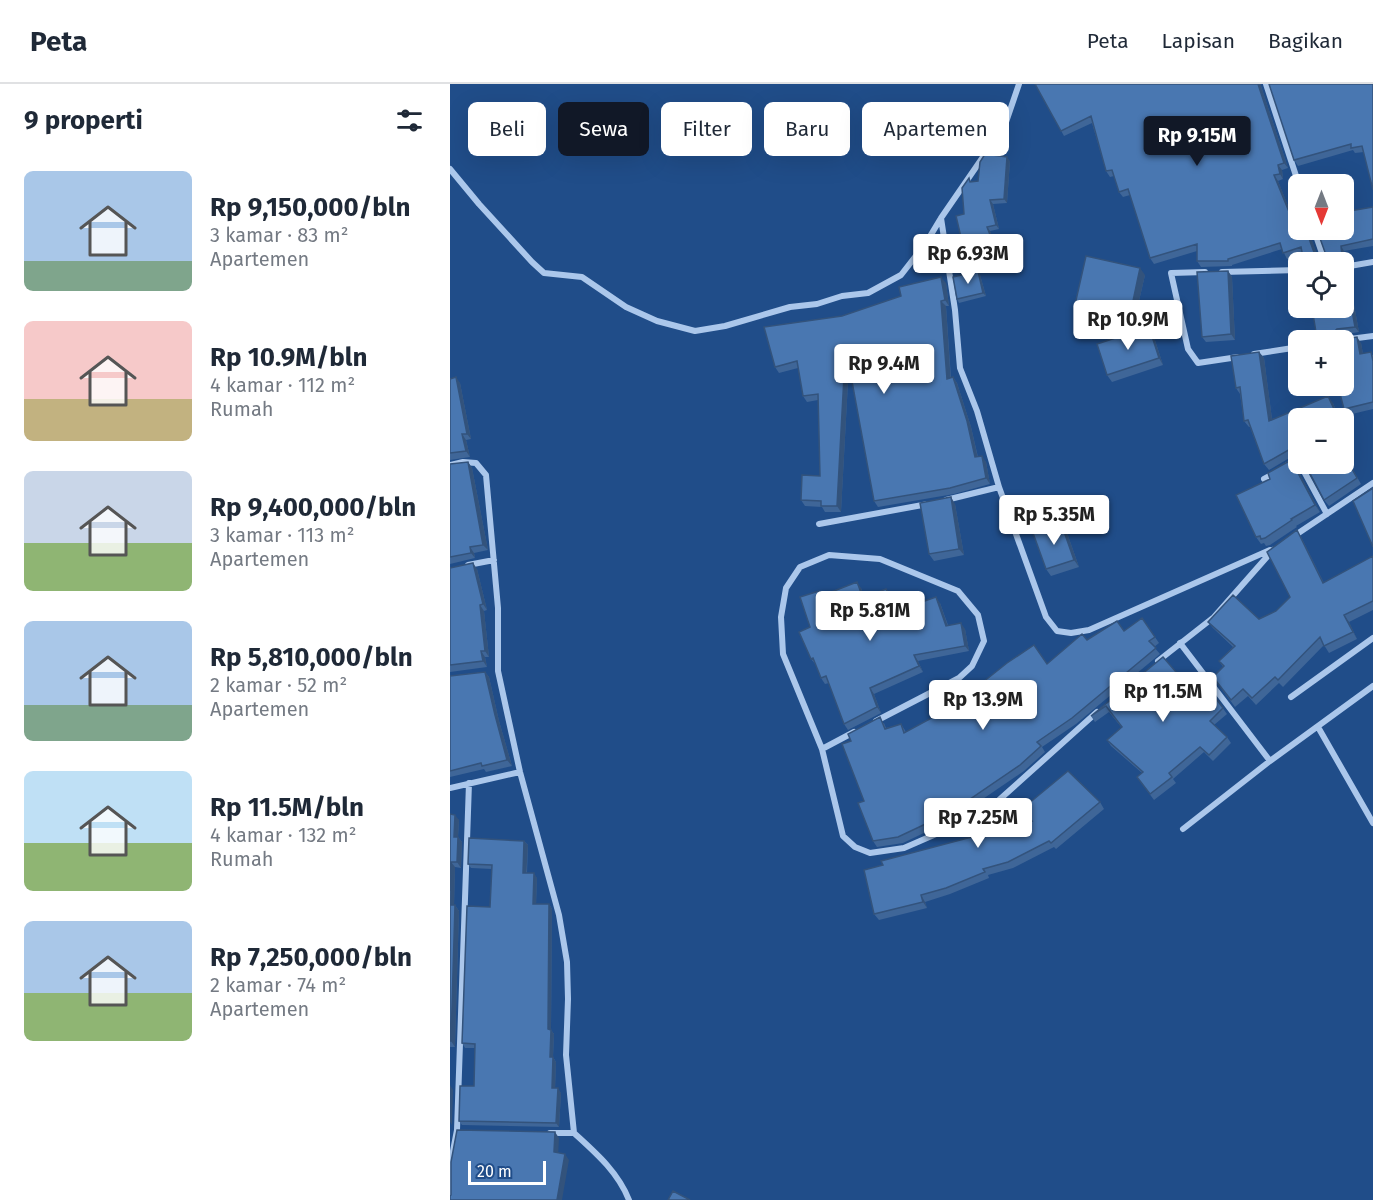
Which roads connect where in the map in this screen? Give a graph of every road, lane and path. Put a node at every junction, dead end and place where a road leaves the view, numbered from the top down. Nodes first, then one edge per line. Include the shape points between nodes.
1 (1019, 84) edge
2 (1266, 84) edge
3 (450, 169) edge
4 (1295, 174) edge
5 (941, 218) junction
6 (1373, 262) edge
7 (1354, 265) edge
8 (1288, 270) edge
9 (1373, 336) edge
10 (1354, 338) edge
11 (1288, 349) edge
12 (450, 465) edge
13 (1288, 466) edge
14 (1306, 474) edge
15 (1263, 479) edge
16 (1373, 483) edge
17 (999, 487) junction
18 (944, 501) edge
19 (933, 503) edge
20 (1327, 514) junction
21 (819, 524) dead end
22 (1291, 537) edge
23 (1282, 543) edge
24 (1274, 549) junction
25 (494, 560) junction
26 (461, 567) edge
27 (1373, 638) edge
28 (1180, 643) junction
29 (1156, 663) edge
30 (498, 671) junction
31 (488, 672) edge
32 (1373, 686) edge
33 (1291, 697) dead end
34 (1107, 704) edge
35 (1318, 727) junction
36 (822, 749) junction
37 (1270, 761) junction
38 (520, 772) junction
39 (469, 783) junction
40 (450, 788) edge
41 (1373, 823) edge
42 (1183, 829) dead end
43 (453, 1130) edge
44 (469, 1131) edge
45 (538, 1132) edge
46 (574, 1133) junction
47 (450, 1200) edge
48 (629, 1200) edge

1 - 5 street via 1005,125
2 - 4 street
3 - 5 street via 544,273 582,277 626,307 657,321 695,331 790,307 868,293 901,275
5 - 17 street via 960,368
6 - 7 street
8 - 11 street via 1171,273 1188,349 1198,363
9 - 10 street
12 - 25 street via 476,463 486,475
13 - 15 street
14 - 20 street
16 - 20 street
17 - 18 street
17 - 24 street via 1046,617 1057,631 1089,630
19 - 21 street
20 - 22 street
23 - 24 street
24 - 28 street via 1214,617
25 - 26 street
25 - 30 street
27 - 33 street
28 - 29 street
28 - 37 street
30 - 31 street
30 - 38 street
32 - 35 street
34 - 36 street via 999,800 904,848 870,853 843,836
35 - 37 street
35 - 41 street
36 - 36 street via 783,654 781,617 786,588 800,567 829,555 880,559 958,591 978,615 984,641 972,666 959,678
37 - 42 street
38 - 39 street
38 - 46 street via 559,915 567,962 566,1055
39 - 40 street
39 - 43 street
43 - 44 street
43 - 47 street
45 - 46 street
46 - 48 street via 610,1168

